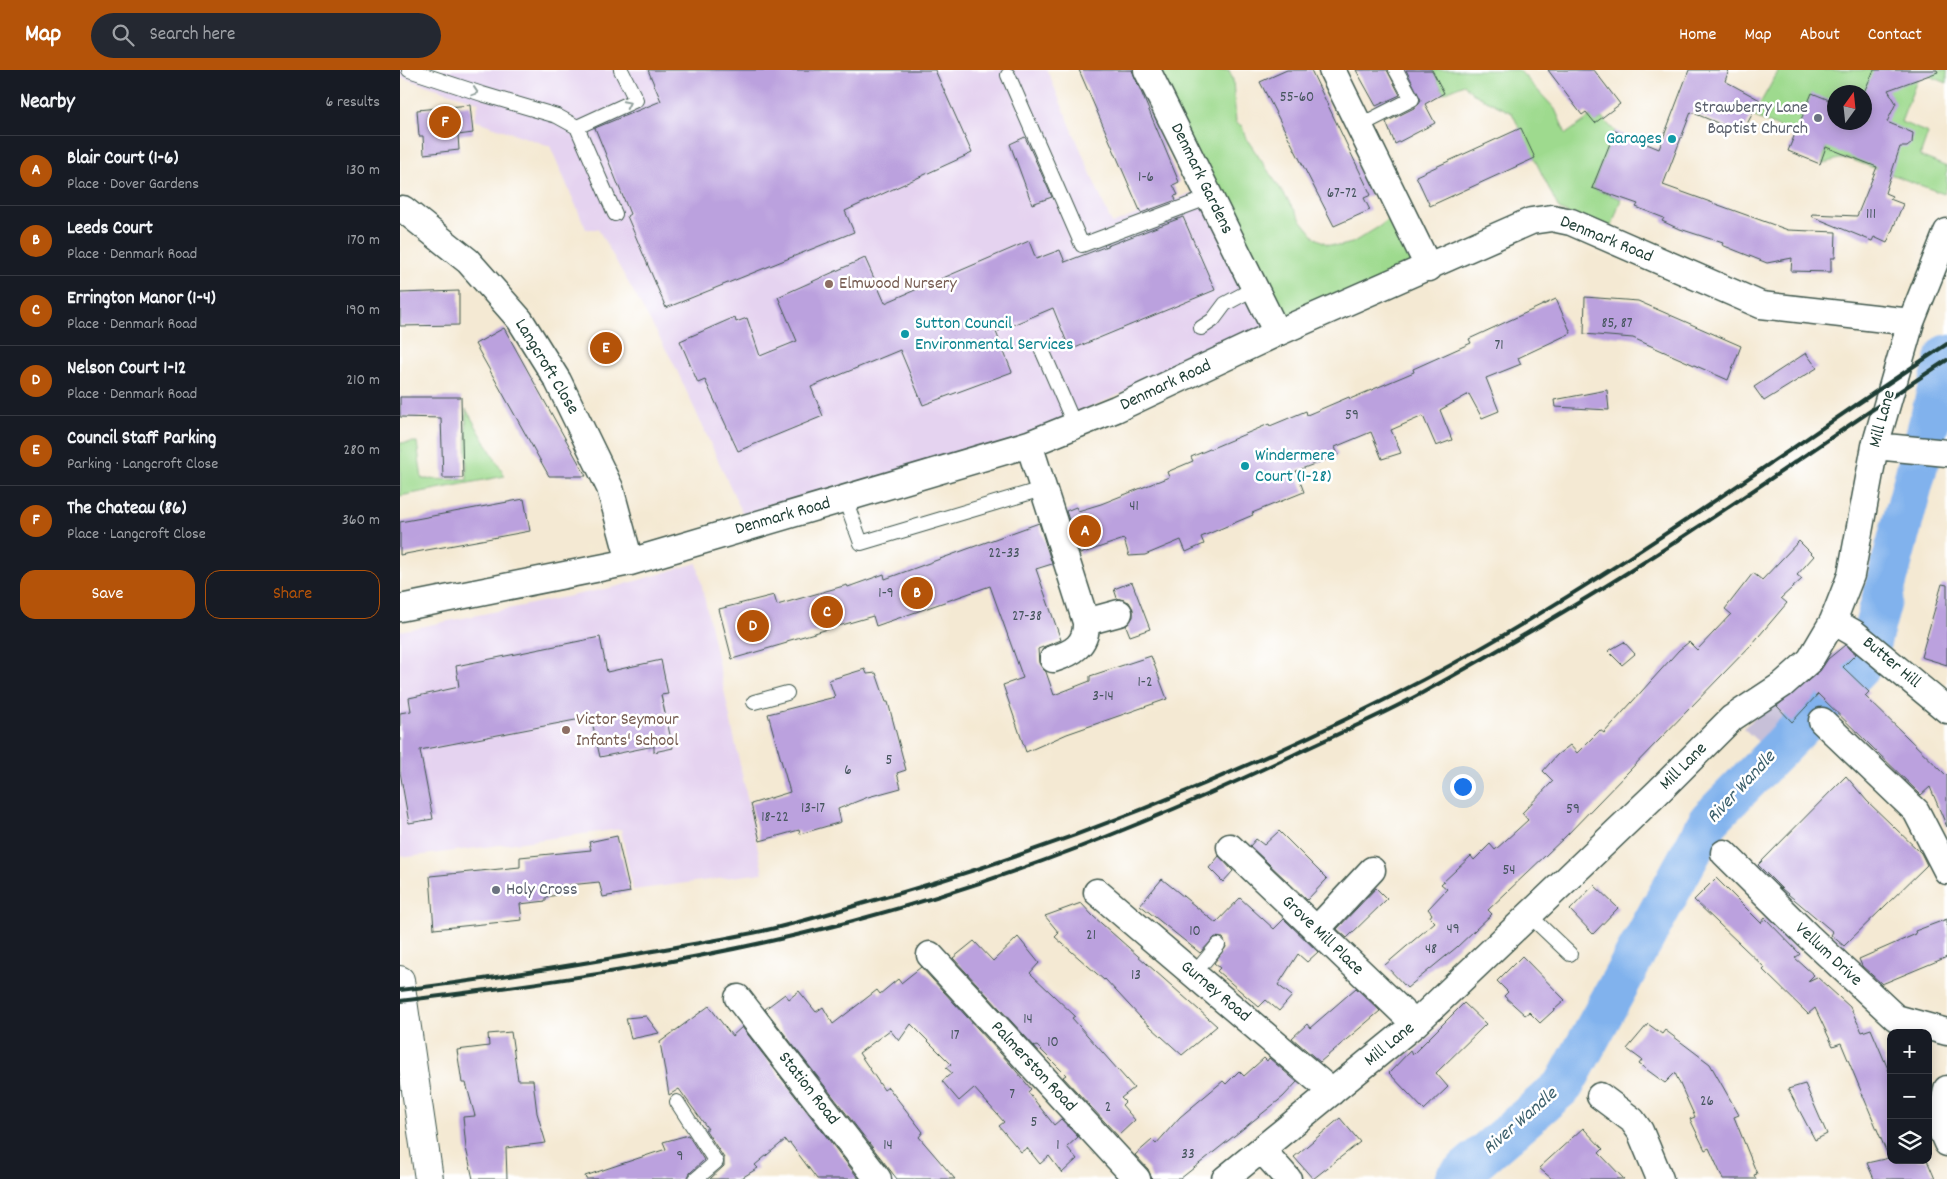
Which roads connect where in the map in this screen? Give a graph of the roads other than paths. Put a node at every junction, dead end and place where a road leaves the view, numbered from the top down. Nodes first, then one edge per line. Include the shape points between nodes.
1 (408, 70) edge
2 (621, 70) edge
3 (1147, 70) edge
4 (1332, 70) edge
5 (1396, 70) edge
6 (430, 73) edge
7 (1008, 75) dead end
8 (1360, 126) junction
9 (577, 127) junction
10 (1210, 197) junction
11 (403, 209) dead end
12 (615, 214) dead end
13 (1947, 232) edge
14 (1429, 268) junction
15 (1255, 288) junction
16 (1911, 322) junction
17 (1201, 328) dead end
18 (1277, 333) junction
19 (1042, 350) dead end
20 (1075, 426) junction
21 (1029, 444) junction
22 (1875, 446) junction
23 (1947, 453) edge
24 (1042, 488) junction
25 (846, 498) junction
26 (630, 562) junction
27 (400, 608) edge
28 (1118, 613) dead end
29 (1086, 622) junction
30 (1843, 627) junction
31 (1053, 659) dead end
32 (787, 693) dead end
33 (754, 702) dead end
34 (1947, 710) edge
35 (1822, 721) dead end
36 (1230, 847) dead end
37 (1724, 853) dead end
38 (1372, 870) dead end
39 (1947, 871) edge
40 (1097, 892) dead end
41 (1529, 915) junction
42 (1316, 930) junction
43 (1218, 945) dead end
44 (1570, 954) dead end
45 (930, 955) dead end
46 (1194, 974) junction
47 (400, 980) edge
48 (738, 998) dead end
49 (1415, 1024) junction
50 (1947, 1032) edge
51 (1947, 1089) edge
52 (1332, 1092) junction
53 (1600, 1096) dead end
54 (677, 1102) dead end
55 (1947, 1143) edge
56 (1262, 1150) junction
57 (429, 1179) edge
58 (696, 1179) edge
59 (878, 1179) edge
60 (1137, 1179) edge
61 (1225, 1179) edge
62 (1288, 1179) edge
63 (1660, 1179) edge

1 - 6 lane
9 -> 2 lane via 636,100
3 - 10 street, Denmark Gardens
4 - 8 street
5 - 8 lane via 1412,99
6 -> 9 lane via 557,116
7 - 10 lane via 1082,245
8 - 14 street
9 - 12 lane
10 - 15 street, Denmark Gardens
11 - 26 street, Langcroft Close via 468,261 520,320 558,381 610,488
13 - 16 street, Mill Lane
14 - 16 street, Denmark Road via 1531,221 1552,218 1570,222 1761,305
14 - 18 street, Denmark Road
15 - 17 lane via 1224,304 1213,320
15 - 18 street, Denmark Gardens
16 - 22 street, Mill Lane
18 - 20 street, Denmark Road
19 - 20 lane
20 - 21 street, Denmark Road
21 - 24 street
21 - 25 street, Denmark Road
22 - 23 street
22 - 30 street, Mill Lane
24 - 25 lane via 861,543
24 - 29 street
25 - 26 street, Denmark Road
26 - 27 street, Denmark Road
28 - 29 street
29 - 31 street via 1086,632 1077,649
30 - 34 street, Butter Hill
30 - 41 street, Mill Lane via 1782,685 1732,718
32 - 33 lane
35 - 39 street via 1916,812
36 - 42 street, Grove Mill Place
37 - 50 street, Vellum Drive via 1896,1018
38 - 42 street
40 - 46 street, Gurney Road
41 - 44 lane
41 - 49 street, Mill Lane
42 - 49 street, Grove Mill Place
43 - 46 lane
45 - 60 street, Palmerston Road
46 - 52 street, Gurney Road
47 - 57 main road
48 - 59 street, Station Road
49 - 52 street, Mill Lane
51 - 55 street via 1940,1127
52 - 56 street, Mill Lane
53 - 63 street via 1632,1120 1640,1131
54 - 58 lane via 716,1162
56 - 61 street, Mill Lane
56 - 62 street

